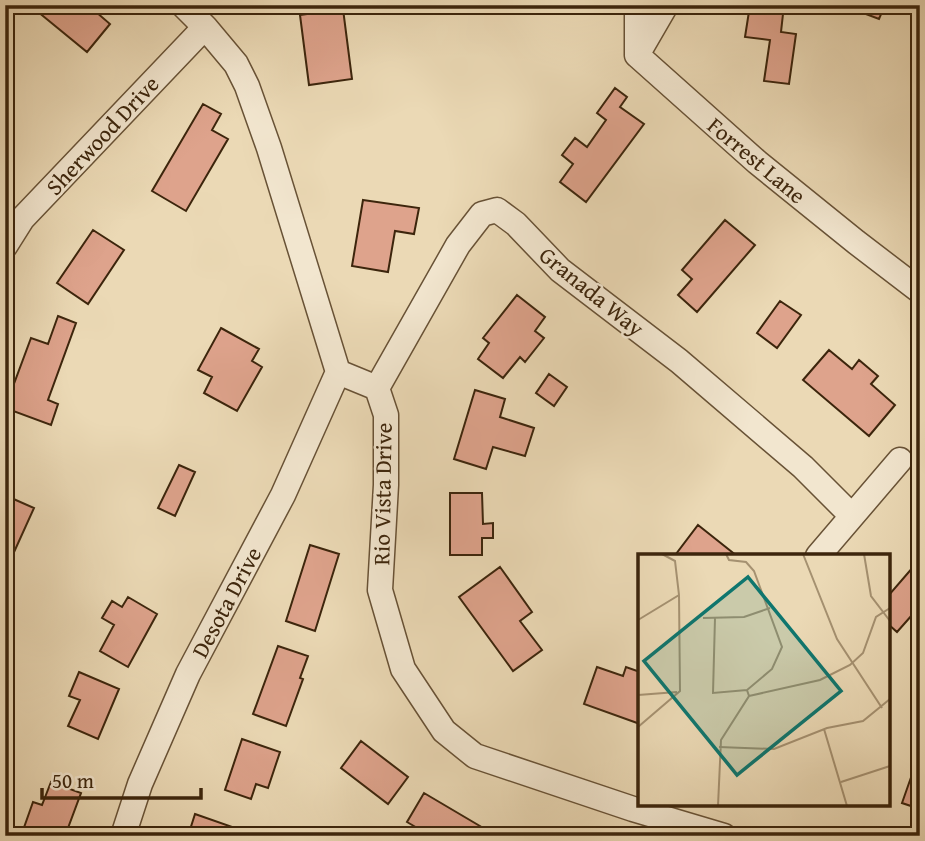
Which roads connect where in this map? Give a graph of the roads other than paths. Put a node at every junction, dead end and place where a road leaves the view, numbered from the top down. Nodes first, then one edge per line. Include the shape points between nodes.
1 (183, 5) edge
2 (637, 5) edge
3 (666, 5) edge
4 (205, 27) junction
5 (637, 55) junction
6 (5, 246) edge
7 (920, 291) edge
8 (338, 372) junction
9 (377, 388) junction
10 (900, 460) dead end
11 (852, 516) junction
12 (820, 554) edge
13 (687, 814) edge
14 (122, 836) edge
15 (724, 836) edge

1 - 4 street
2 - 5 street
3 - 5 street
4 - 6 street, Sherwood Drive via 22,219
4 - 8 street via 236,64 247,86
5 - 7 street, Forrest Lane via 757,162
8 - 9 street
8 - 14 street, Desota Drive via 283,495 188,674
9 - 11 street, Granada Way via 458,245 482,214 497,210 560,270 679,361 803,467
9 - 13 street, Rio Vista Drive via 386,415 380,590 403,669 444,731 475,756 633,809
10 - 11 street
11 - 12 street
13 - 15 street, Rio Vista Drive

